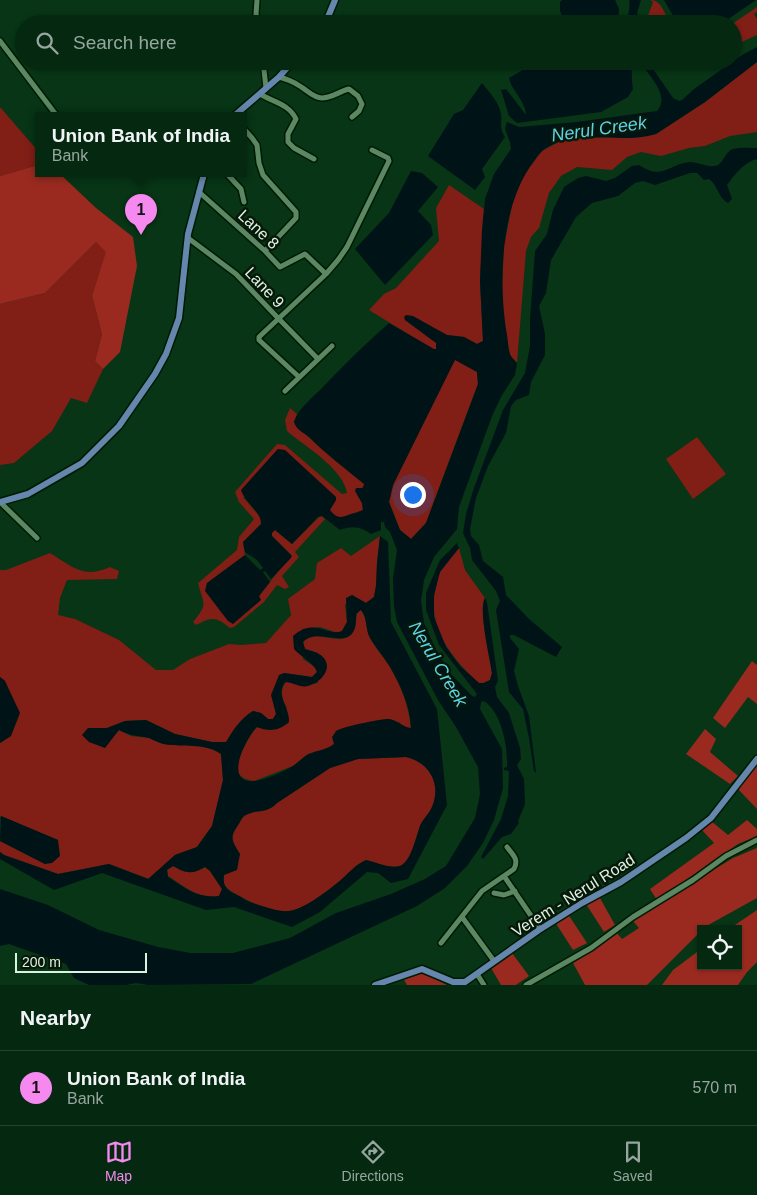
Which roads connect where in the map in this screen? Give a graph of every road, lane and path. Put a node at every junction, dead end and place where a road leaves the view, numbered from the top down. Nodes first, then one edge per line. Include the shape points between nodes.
1 (257, 0) edge
2 (335, 0) edge
3 (256, 15) edge
4 (330, 15) edge
5 (0, 41) edge
6 (15, 61) edge
7 (22, 70) edge
8 (264, 70) edge
9 (285, 70) edge
10 (280, 76) junction
11 (266, 88) junction
12 (260, 94) junction
13 (54, 112) edge
14 (239, 112) edge
15 (352, 117) dead end
16 (247, 132) edge
17 (372, 150) dead end
18 (314, 159) dead end
19 (203, 177) edge
20 (230, 177) edge
21 (199, 192) junction
22 (244, 202) dead end
23 (188, 238) junction
24 (266, 250) junction
25 (326, 274) junction
26 (278, 318) junction
27 (332, 346) dead end
28 (318, 359) junction
29 (299, 378) junction
30 (286, 391) dead end
31 (0, 502) edge
32 (37, 538) dead end
33 (757, 759) edge
34 (757, 840) edge
35 (506, 847) dead end
36 (504, 876) junction
37 (514, 891) junction
38 (494, 893) dead end
39 (462, 917) junction
40 (540, 929) junction
41 (441, 943) dead end
42 (494, 961) junction
43 (477, 974) junction
44 (375, 985) edge
45 (484, 985) edge
46 (526, 985) edge

1 - 3 street
2 - 4 main road
5 - 6 street
7 - 13 street
8 - 11 street
9 - 10 main road
10 - 11 main road
10 - 15 street via 321,98 349,89 362,104
11 - 12 main road
12 - 14 main road
12 - 18 street via 282,104 294,114 296,119 288,134 288,142
16 - 24 street via 257,145 263,175 296,212 296,218
17 - 25 street via 388,161 347,247
19 - 21 main road
20 - 22 street via 241,189
21 - 23 main road
21 - 24 street, Lane 8
23 - 26 street, Lane 9 via 236,274
23 - 31 main road via 179,318 166,354 119,426 82,464 28,494
24 - 25 street, Lane 8 via 280,267 307,254
25 - 26 street
26 - 28 street, Lane 9
26 - 29 street via 258,339
27 - 28 street
28 - 29 street
29 - 30 street
31 - 32 street
33 - 40 main road, Verem - Nerul Road via 711,818 686,838 621,882
34 - 46 street via 726,856 591,948
35 - 36 street via 516,857 517,864
36 - 37 street
36 - 39 street via 482,891
37 - 38 street via 504,895
37 - 40 street
39 - 41 street
39 - 42 street
40 - 42 main road, Verem - Nerul Road
42 - 43 main road, Verem - Nerul Road
43 - 44 main road, Verem - Nerul Road via 464,983 457,983 422,968
43 - 45 street

